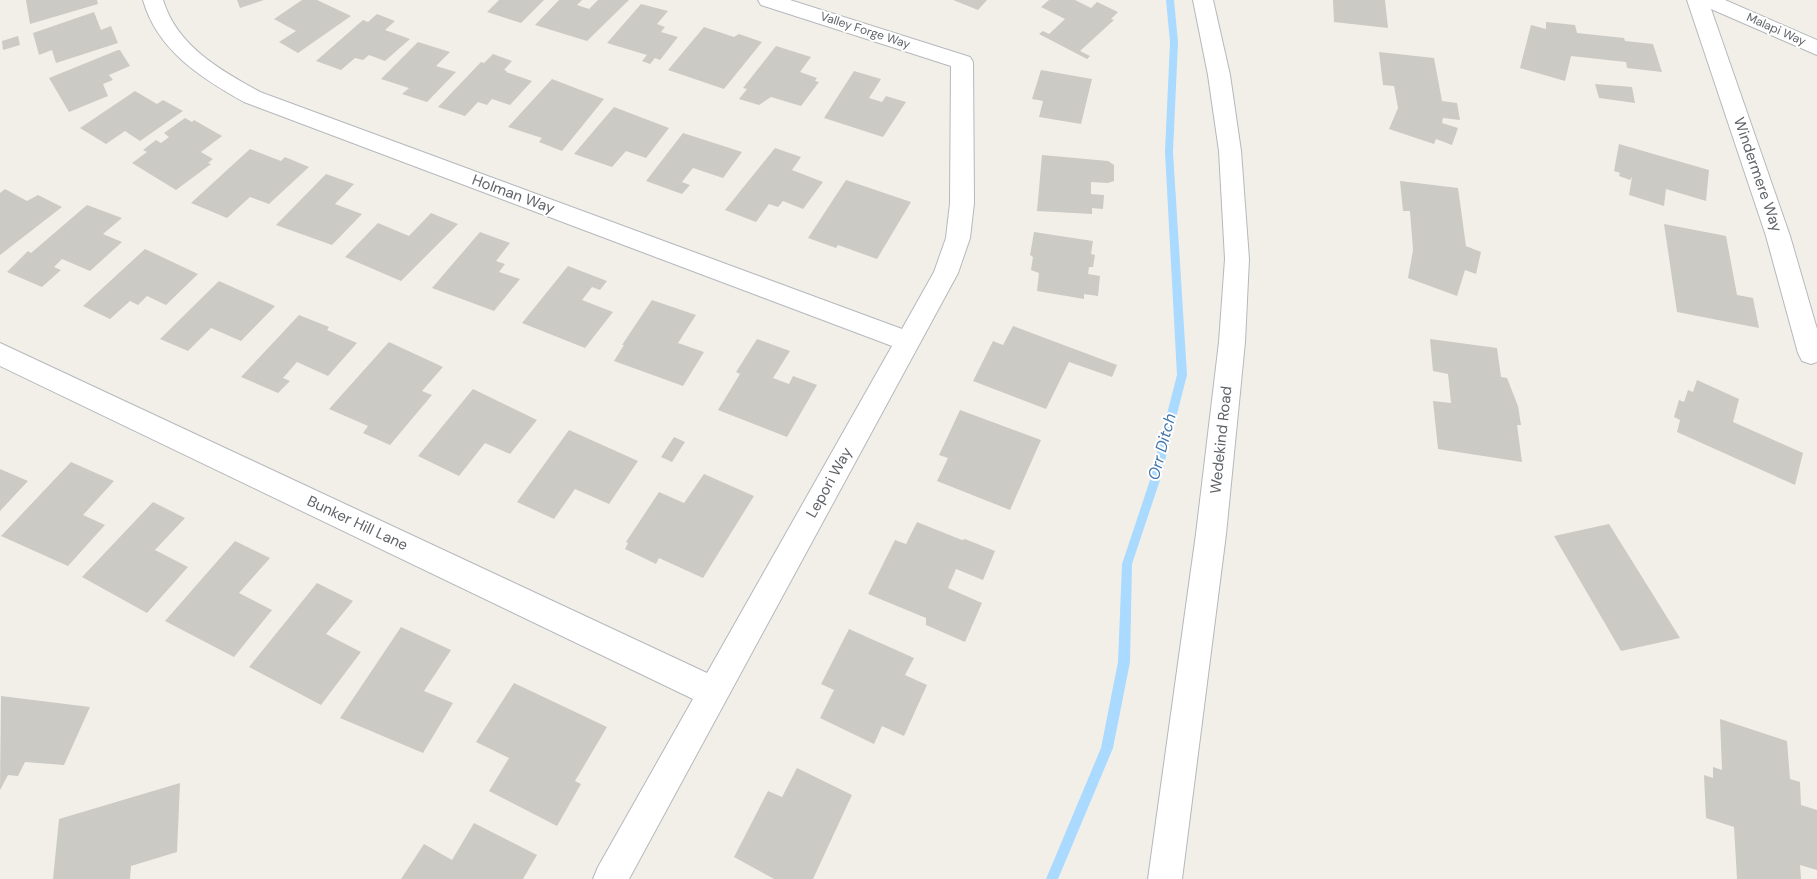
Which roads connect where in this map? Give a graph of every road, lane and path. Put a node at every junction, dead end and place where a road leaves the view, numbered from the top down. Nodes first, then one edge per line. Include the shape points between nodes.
1 (153, 0) edge
2 (768, 0) edge
3 (1204, 0) edge
4 (1697, 0) edge
5 (1707, 0) edge
6 (1817, 48) edge
7 (962, 62) joint
8 (909, 342) junction
9 (1811, 353) dead end
10 (0, 354) edge
11 (714, 693) junction
12 (610, 879) edge
13 (1165, 879) edge

1 - 8 street, Holman Way via 169,34 190,57 218,79 252,97
2 - 7 street, Valley Forge Way
3 - 13 street, Wedekind Road via 1230,152 1237,259 1232,342 1211,534
4 - 9 street, Windermere Way via 1778,236
5 - 6 street, Malapi Way
7 - 8 street, Lepori Way via 962,203 958,238 946,273
8 - 11 street, Lepori Way
10 - 11 street, Bunker Hill Lane
11 - 12 street, Lepori Way

